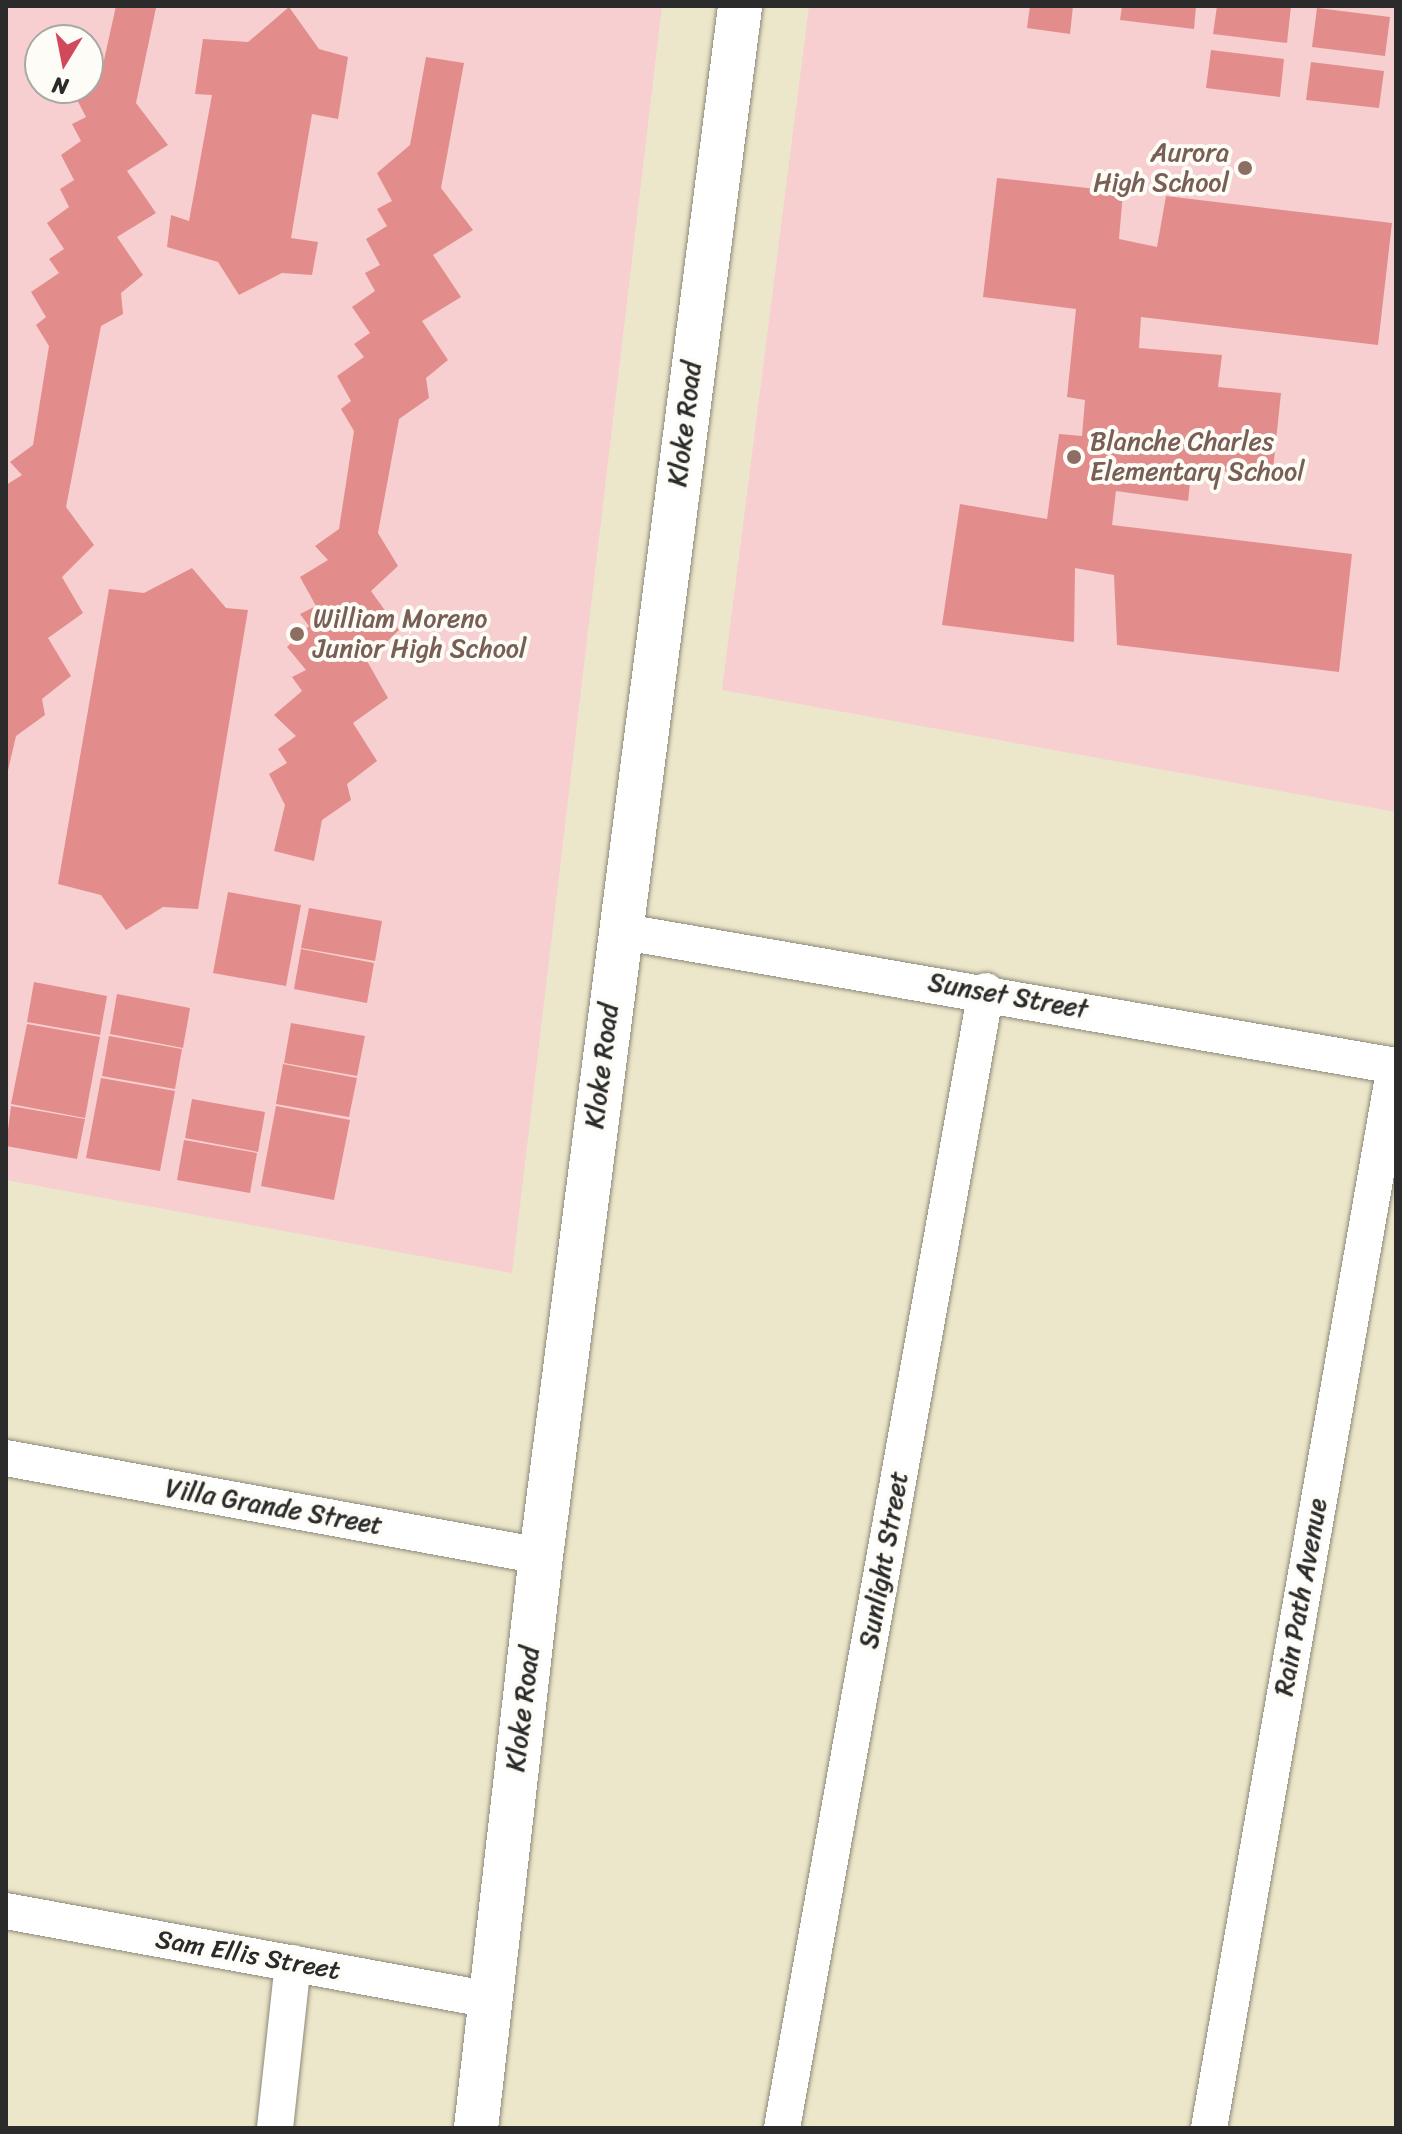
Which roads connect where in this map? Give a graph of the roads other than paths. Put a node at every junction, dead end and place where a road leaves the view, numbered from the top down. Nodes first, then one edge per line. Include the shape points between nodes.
1 (740, 6) edge
2 (619, 931) junction
3 (986, 991) junction
4 (1395, 1066) edge
5 (6, 1458) edge
6 (541, 1556) junction
7 (6, 1911) edge
8 (293, 1963) junction
9 (490, 2000) junction
10 (275, 2128) edge
11 (476, 2128) edge
12 (782, 2128) edge
13 (1209, 2128) edge

1 - 2 street, Kloke Road
2 - 3 street, Sunset Street
2 - 6 street, Kloke Road
3 - 4 street, Sunset Street
3 - 12 street, Sunlight Street
4 - 13 street, Rain Path Avenue
5 - 6 street, Villa Grande Street
6 - 9 street, Kloke Road
7 - 8 street, Sam Ellis Street
8 - 9 street, Sam Ellis Street
8 - 10 street
9 - 11 street, Kloke Road

